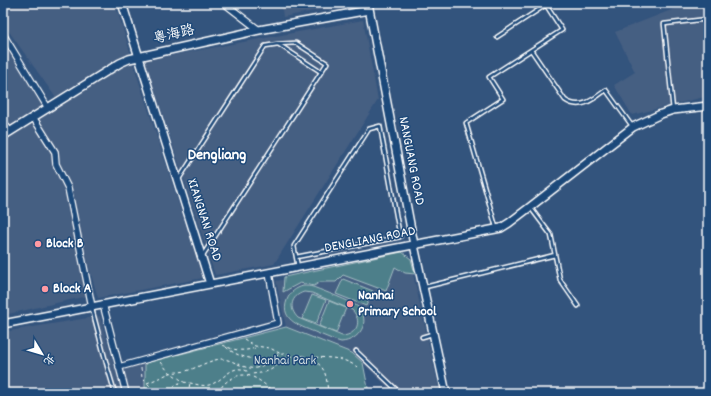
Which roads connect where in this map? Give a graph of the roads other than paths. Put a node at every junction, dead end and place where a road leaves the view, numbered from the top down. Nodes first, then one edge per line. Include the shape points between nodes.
1 (122, 3) edge
2 (224, 3) edge
3 (549, 3) edge
4 (546, 5) junction
5 (369, 6) edge
6 (708, 19) edge
7 (258, 30) junction
8 (3, 34) edge
9 (497, 37) dead end
10 (278, 44) junction
11 (531, 50) junction
12 (139, 57) junction
13 (321, 72) junction
14 (708, 106) edge
15 (48, 108) junction
16 (673, 110) junction
17 (33, 118) junction
18 (3, 121) edge
19 (633, 127) junction
20 (10, 132) junction
21 (3, 136) edge
22 (178, 181) junction
23 (530, 207) junction
24 (497, 229) junction
25 (414, 245) junction
26 (555, 255) junction
27 (202, 257) junction
28 (296, 257) junction
29 (298, 267) junction
30 (269, 273) junction
31 (210, 284) junction
32 (423, 288) junction
33 (103, 304) junction
34 (92, 306) junction
35 (578, 306) dead end
36 (3, 321) edge
37 (433, 334) junction
38 (422, 337) dead end
39 (356, 351) dead end
40 (119, 367) junction
41 (115, 393) edge
42 (126, 393) edge
43 (400, 393) edge
44 (444, 393) edge

1 - 12 main road, XIANGNAN ROAD
2 - 7 street
3 - 4 lane
4 - 9 lane
4 - 11 lane via 562,30
5 - 7 main road, 粤海路
5 - 25 main road, NANGUANG ROAD
6 - 16 lane via 664,24
7 - 12 main road, 粤海路
8 - 15 street
10 - 13 lane
10 - 13 lane via 296,43 327,63
10 - 22 lane via 265,46
11 - 19 lane via 565,100 569,103 582,104 606,90
11 - 24 lane via 489,77 503,99 466,123
12 - 15 main road, 粤海路 via 120,63
12 - 22 main road, XIANGNAN ROAD
13 - 27 lane
14 - 16 main road, DENGLIANG ROAD
15 - 17 main road, 粤海路
16 - 19 main road, DENGLIANG ROAD
17 - 20 main road, 粤海路
17 - 34 street via 54,152 56,164 68,188
18 - 20 street
19 - 23 main road, DENGLIANG ROAD
20 - 21 main road, 粤海路
22 - 27 main road, XIANGNAN ROAD
23 - 24 main road, DENGLIANG ROAD
23 - 26 lane via 551,235
24 - 25 main road, DENGLIANG ROAD
25 - 29 main road, DENGLIANG ROAD
25 - 32 main road, NANGUANG ROAD
26 - 32 lane
26 - 35 lane via 560,280
27 - 31 main road, XIANGNAN ROAD
28 - 28 lane via 294,246 369,129 380,126 400,237
28 - 29 lane
29 - 30 main road, DENGLIANG ROAD
30 - 31 main road, DENGLIANG ROAD
30 - 40 street via 278,323
31 - 33 main road, DENGLIANG ROAD
32 - 37 main road, NANGUANG ROAD
33 - 34 main road, DENGLIANG ROAD
33 - 40 street
34 - 36 main road, DENGLIANG ROAD
34 - 41 lane
37 - 38 lane
37 - 44 main road, NANGUANG ROAD
39 - 43 lane
40 - 42 street

